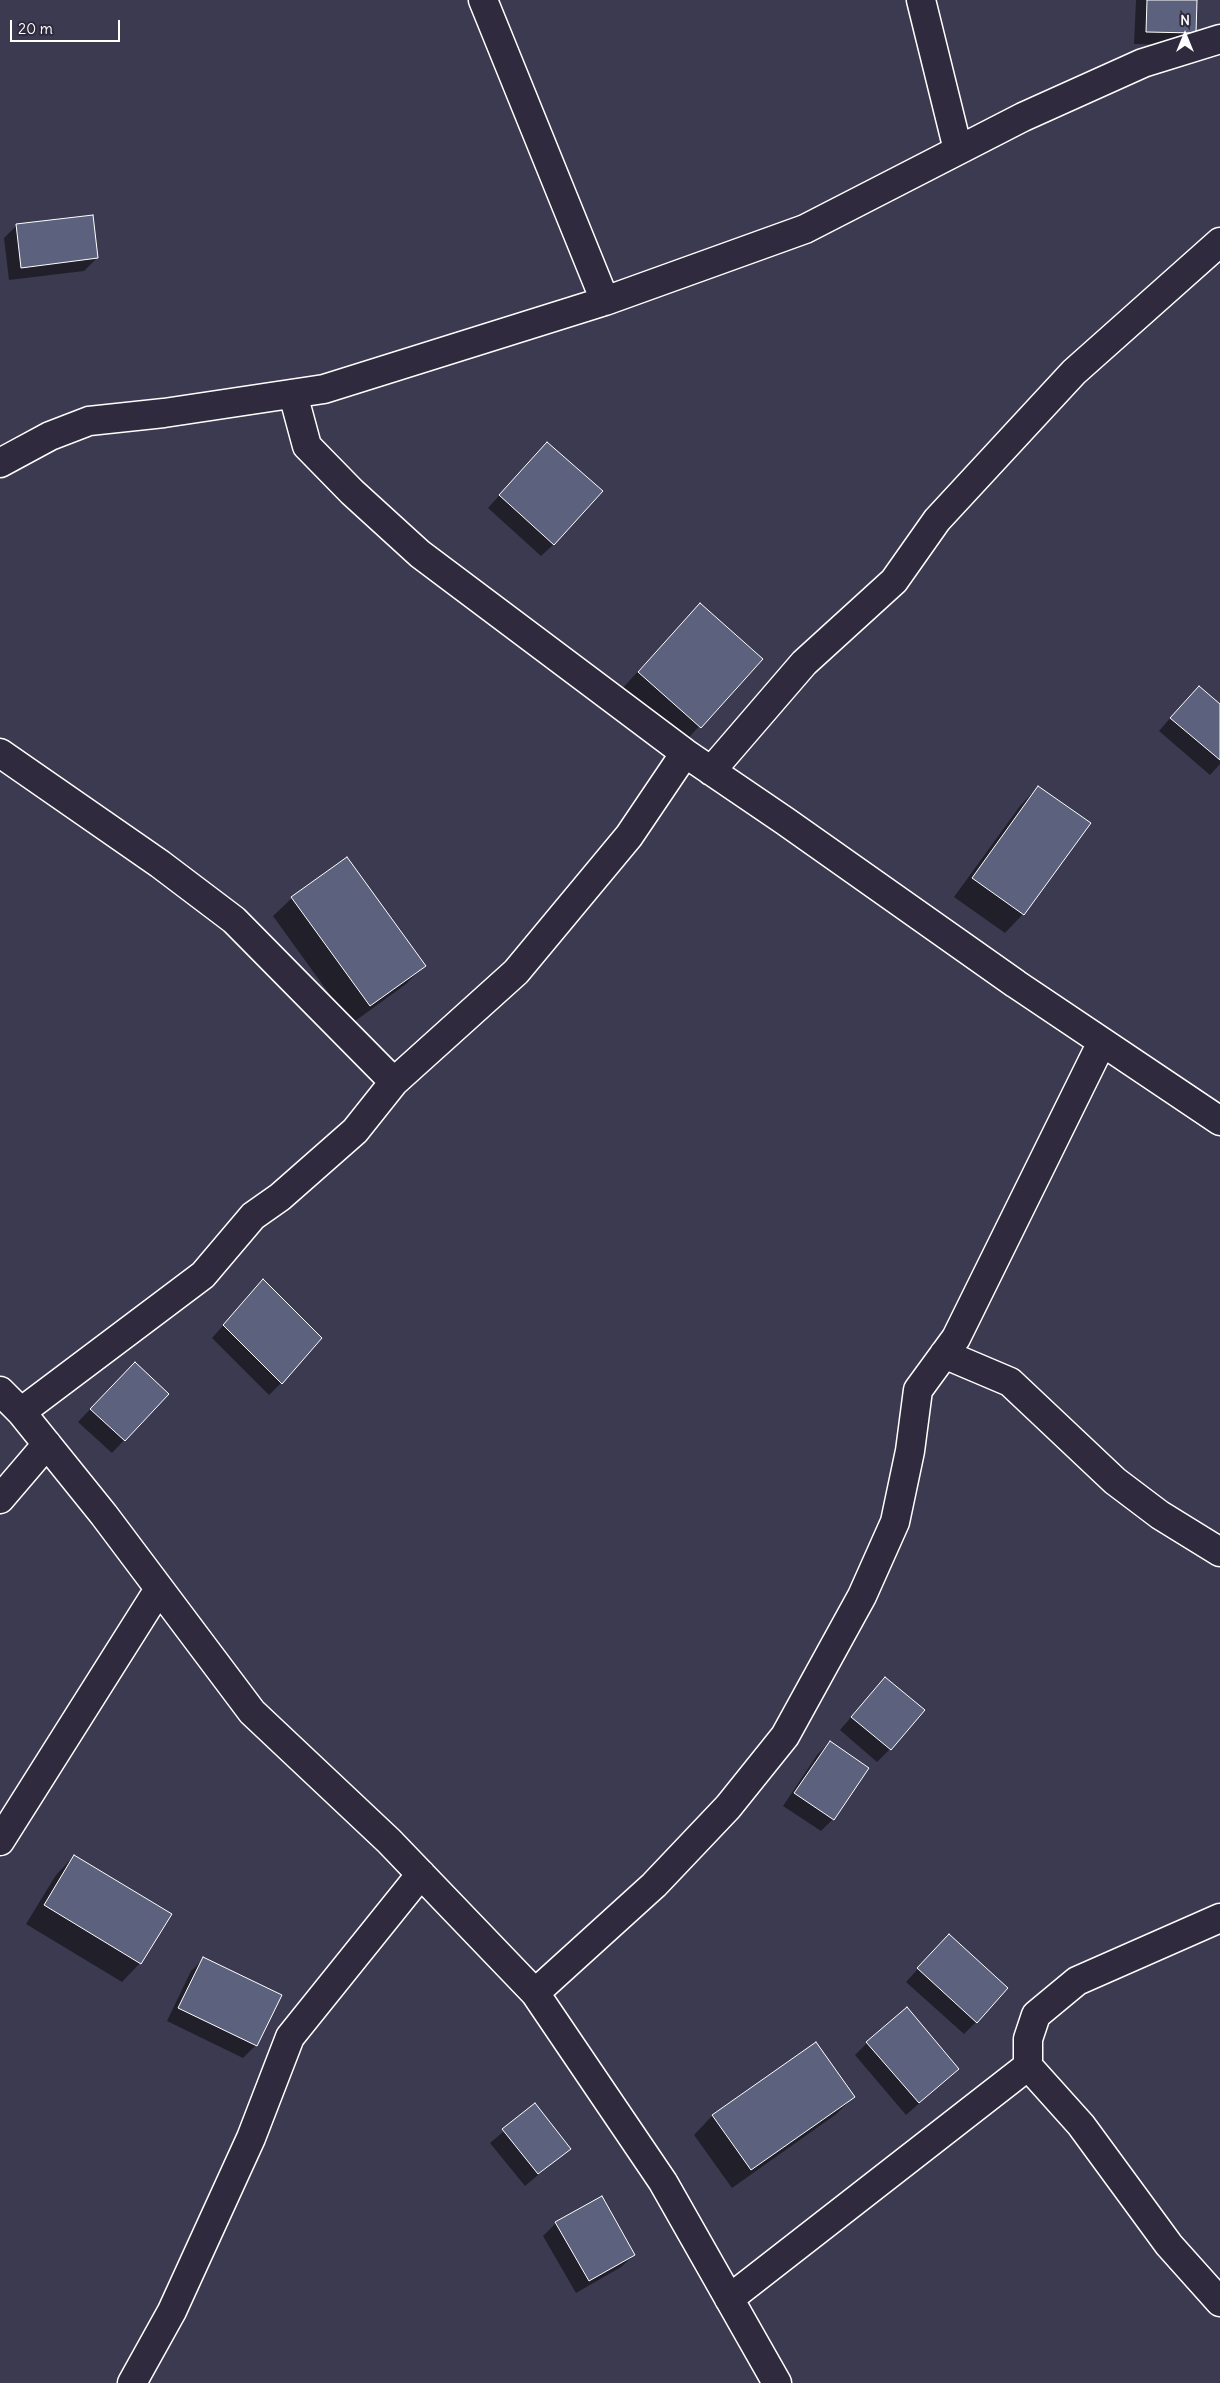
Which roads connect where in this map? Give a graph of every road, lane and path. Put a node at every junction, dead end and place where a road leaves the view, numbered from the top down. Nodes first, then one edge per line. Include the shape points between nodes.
1 (483, 0) edge
2 (920, 0) edge
3 (1220, 39) edge
4 (958, 150) junction
5 (1220, 242) edge
6 (605, 301) junction
7 (293, 394) junction
8 (0, 463) edge
9 (0, 752) edge
10 (685, 753) junction
11 (711, 771) junction
12 (1102, 1042) junction
13 (394, 1082) junction
14 (1220, 1122) edge
15 (944, 1354) junction
16 (0, 1391) edge
17 (21, 1412) junction
18 (47, 1444) junction
19 (0, 1499) edge
20 (1220, 1552) edge
21 (159, 1588) junction
22 (0, 1841) edge
23 (421, 1874) junction
24 (1220, 1918) edge
25 (536, 1993) junction
26 (1028, 2066) junction
27 (729, 2298) junction
28 (1220, 2302) edge
29 (132, 2383) edge
30 (777, 2383) edge

1 - 6 street
2 - 4 street
3 - 4 street via 1143,63
4 - 6 street via 805,229
5 - 11 street via 1074,372 937,520 894,581 804,663
6 - 7 street via 324,389
7 - 8 street via 90,420 50,436
7 - 10 street via 307,446 352,492 420,554
9 - 13 street via 234,920
10 - 11 street
10 - 13 street via 629,836 516,972
11 - 12 street
12 - 14 street
12 - 15 street via 989,1273 956,1338
13 - 17 street via 355,1130 280,1197 253,1216 203,1275
15 - 20 street via 1010,1382 1115,1481 1160,1515
15 - 25 street via 918,1390 910,1451 895,1522 862,1596 785,1736 728,1807 654,1885
16 - 17 street
17 - 18 street
18 - 19 street
18 - 21 street
21 - 22 street
21 - 23 street via 252,1712
23 - 25 street
23 - 29 street via 290,2037 251,2138 180,2294
24 - 26 street via 1077,1981 1036,2015 1028,2039
25 - 27 street via 663,2182
26 - 27 street
26 - 28 street via 1081,2125 1169,2245
27 - 30 street

